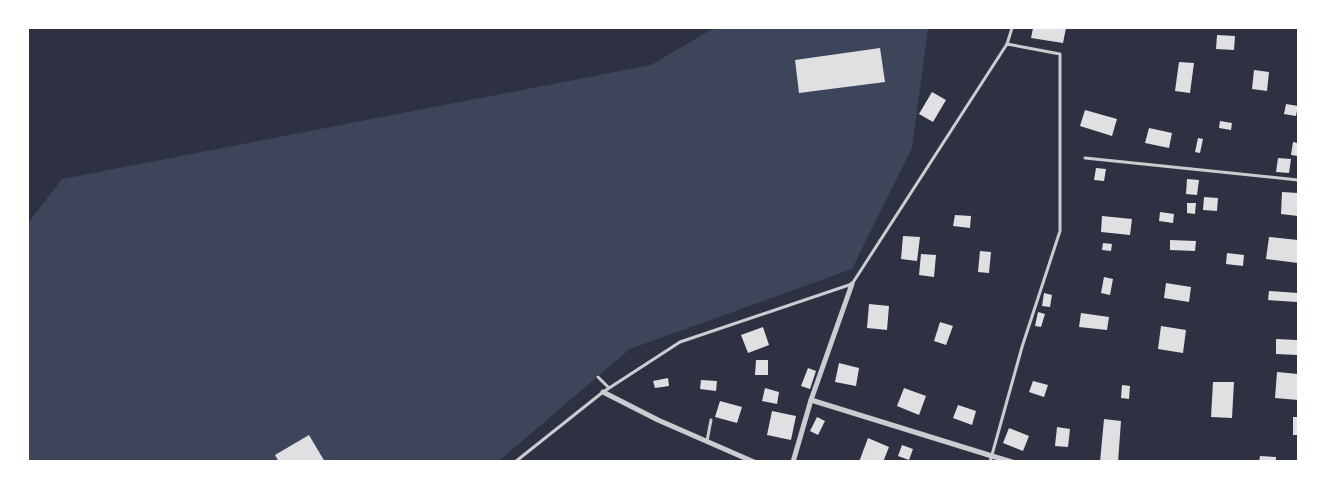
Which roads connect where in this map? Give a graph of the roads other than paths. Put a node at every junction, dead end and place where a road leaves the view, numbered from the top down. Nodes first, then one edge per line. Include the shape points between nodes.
1 (1012, 28) edge
2 (1007, 44) junction
3 (1085, 158) dead end
4 (1298, 180) edge
5 (852, 284) junction
6 (598, 377) dead end
7 (609, 388) junction
8 (603, 392) junction
9 (811, 400) junction
10 (711, 420) dead end
11 (707, 441) junction
12 (991, 459) edge
13 (515, 462) edge
14 (754, 462) edge
15 (793, 462) edge
16 (1012, 462) edge

1 - 2 lane
2 - 5 lane
2 - 12 lane via 1060,54 1060,231 1022,346
3 - 4 lane
5 - 7 lane via 680,342
5 - 9 street
6 - 7 lane
7 - 8 lane
8 - 11 street
8 - 13 lane
9 - 12 street
9 - 15 street
10 - 11 lane
11 - 14 street
12 - 16 street

